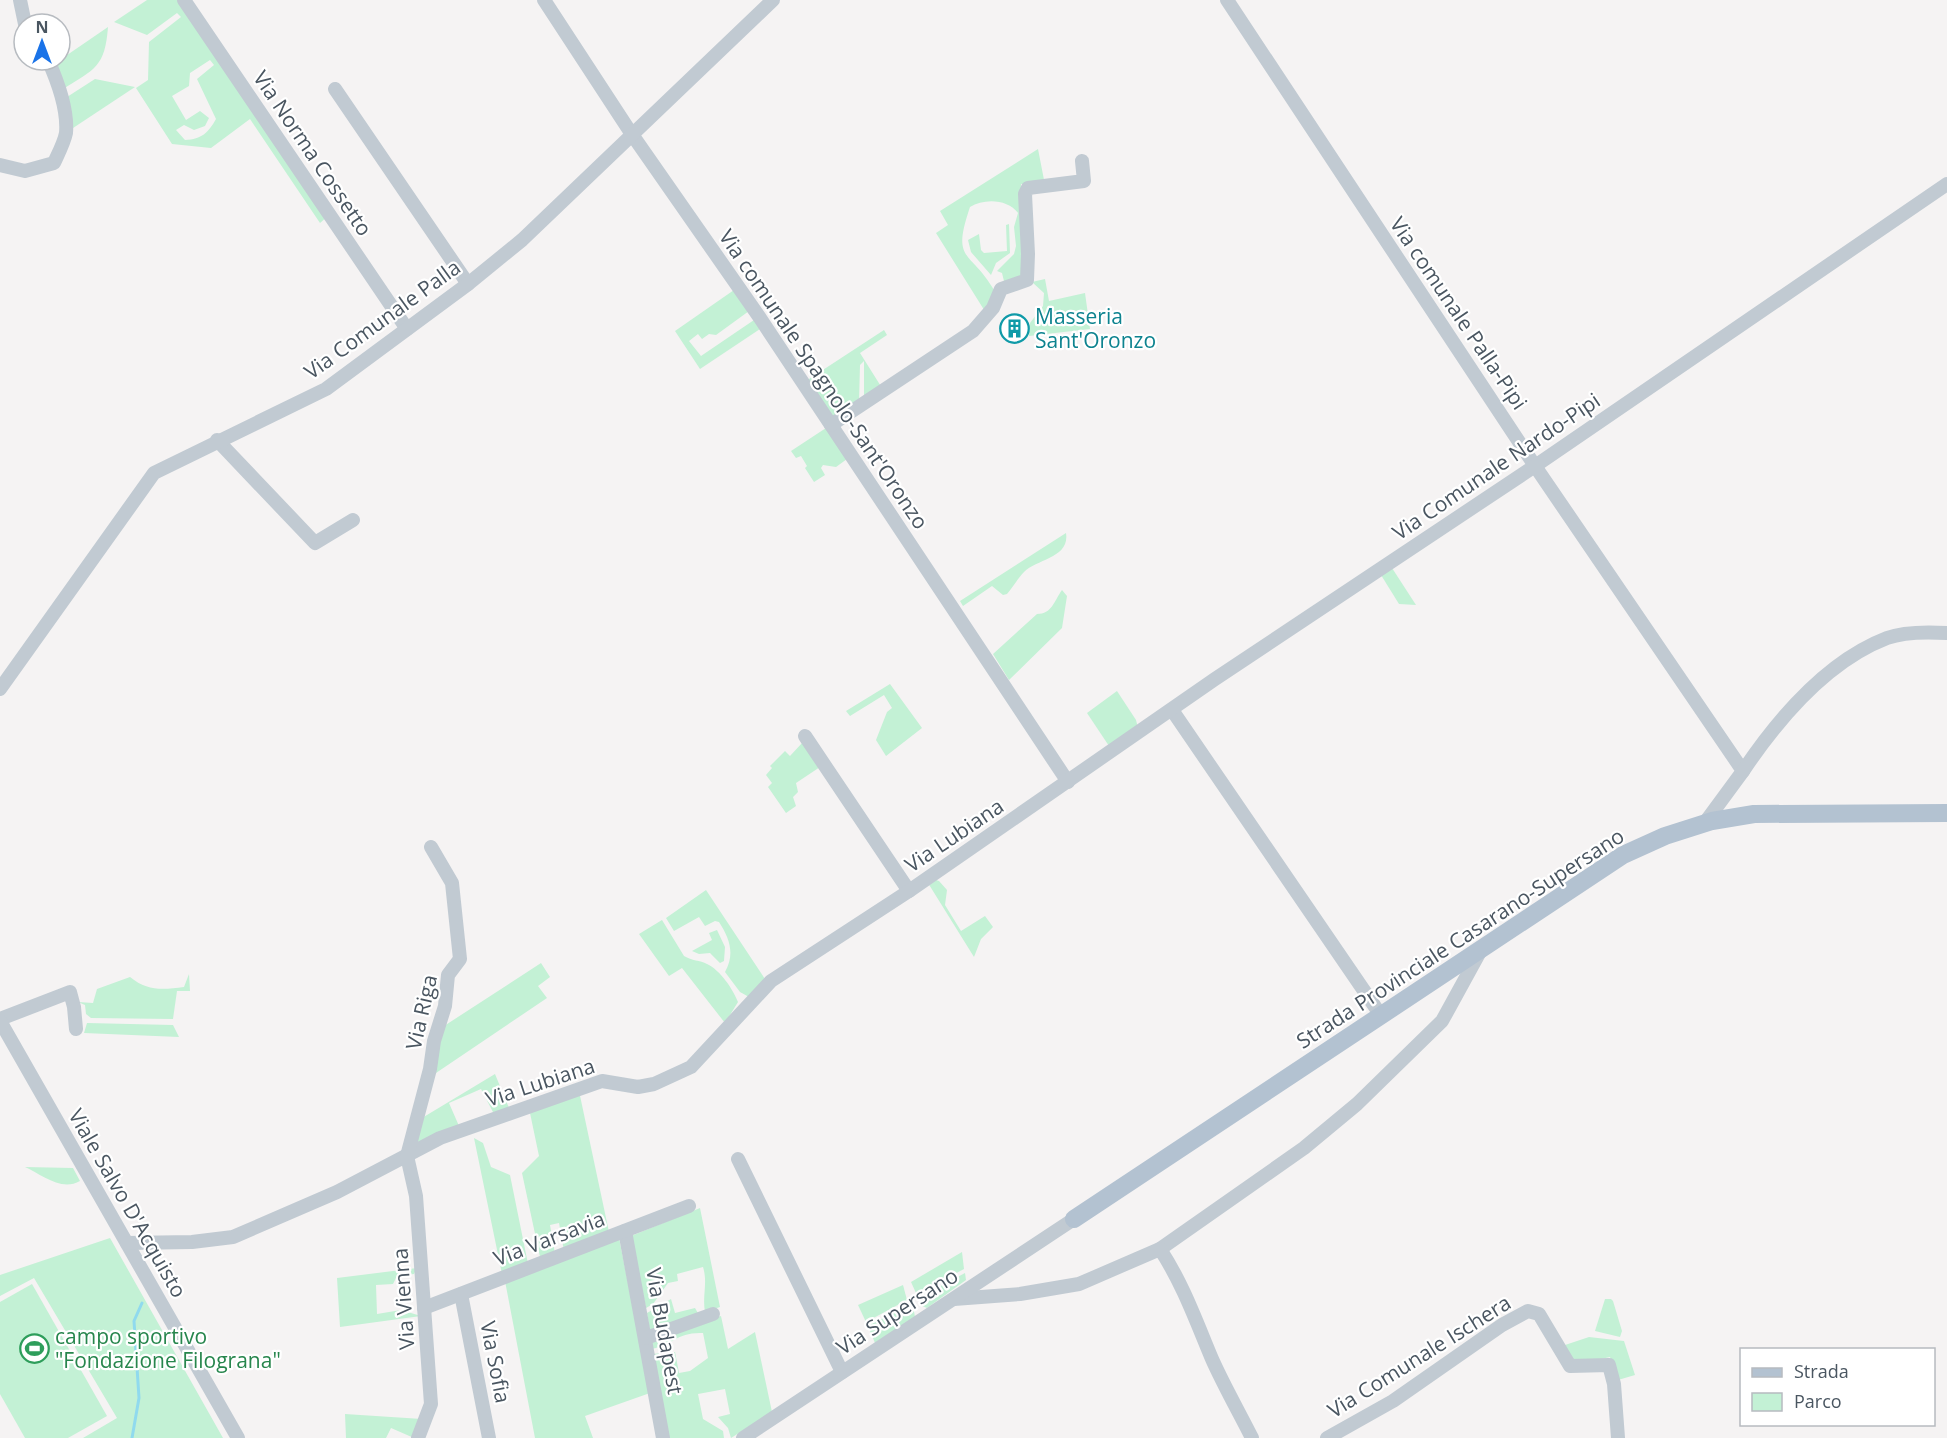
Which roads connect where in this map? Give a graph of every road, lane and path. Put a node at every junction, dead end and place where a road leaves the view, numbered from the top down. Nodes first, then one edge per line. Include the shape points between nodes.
1 (184, 0) edge
2 (544, 0) edge
3 (773, 0) edge
4 (1227, 0) edge
5 (52, 72) edge
6 (335, 89) dead end
7 (632, 133) junction
8 (1082, 161) dead end
9 (0, 165) edge
10 (1947, 184) edge
11 (468, 284) junction
12 (407, 329) junction
13 (831, 425) junction
14 (217, 440) junction
15 (1535, 466) junction
16 (353, 520) dead end
17 (1947, 633) edge
18 (0, 689) edge
19 (1172, 710) junction
20 (805, 736) dead end
21 (1743, 771) junction
22 (1068, 782) junction
23 (1947, 813) edge
24 (1704, 824) junction
25 (431, 847) dead end
26 (909, 891) junction
27 (1482, 948) junction
28 (1380, 1014) junction
29 (0, 1020) edge
30 (76, 1029) dead end
31 (407, 1156) junction
32 (738, 1159) dead end
33 (689, 1206) dead end
34 (1074, 1220) joint
35 (625, 1231) junction
36 (127, 1243) junction
37 (1160, 1250) junction
38 (462, 1294) junction
39 (954, 1299) junction
40 (424, 1308) junction
41 (713, 1314) dead end
42 (646, 1338) junction
43 (842, 1372) junction
44 (238, 1438) edge
45 (418, 1438) edge
46 (489, 1438) edge
47 (663, 1438) edge
48 (743, 1438) edge
49 (1252, 1438) edge
50 (1327, 1438) edge
51 (1618, 1438) edge

1 - 12 street, Via Norma Cossetto
2 - 7 street, Via comunale Spagnolo-Sant'Oronzo
3 - 7 street, Via Comunale Palla
4 - 15 street, Via comunale Palla-Pipi
5 - 9 street via 65,116 66,134 54,163 25,171
6 - 11 street
7 - 11 street, Via Comunale Palla via 522,240
7 - 13 street, Via comunale Spagnolo-Sant'Oronzo
8 - 13 street via 1084,181 1028,188 1025,194 1027,280 1001,289 993,308 974,331
10 - 15 street, Via Comunale Nardo-Pipi
11 - 12 street, Via Comunale Palla
12 - 14 street, Via Comunale Palla via 326,389
13 - 22 street, Via comunale Spagnolo-Sant'Oronzo
14 - 16 street via 315,543
14 - 18 street, Via Comunale Palla via 154,473
15 - 19 street, Via Comunale Nardo-Pipi
15 - 21 street, Via comunale Palla-Pipi
17 - 21 street via 1889,637 1853,654 1812,689 1764,741
19 - 22 street, Via Comunale Nardo-Pipi
19 - 28 street
20 - 26 street
21 - 24 street
22 - 26 street, Via Lubiana
23 - 24 main road, Strada Provinciale Casarano-Supersano via 1754,814
24 - 27 main road, Strada Provinciale Casarano-Supersano via 1623,855
25 - 31 street, Via Riga via 452,883 460,959 448,975 445,1006
26 - 31 street, Via Lubiana via 771,981 691,1067 638,1087 602,1081 440,1138
27 - 28 main road, Strada Provinciale Casarano-Supersano
27 - 37 street via 1442,1021 1357,1104 1304,1148
28 - 34 main road, Strada Provinciale Casarano-Supersano
29 - 30 street via 70,992
29 - 36 street, Viale Salvo D'Acquisto
31 - 36 street, Via Lubiana via 289,1215 233,1237
31 - 40 street, Via Vienna via 416,1196
32 - 43 street
33 - 35 street, Via Varsavia
34 - 39 street, Via Supersano
35 - 38 street, Via Varsavia
35 - 42 street, Via Budapest
36 - 44 street, Viale Salvo D'Acquisto
37 - 39 street via 1079,1284
37 - 49 street via 1187,1297
38 - 40 street, Via Varsavia
38 - 46 street, Via Sofia
39 - 43 street, Via Supersano
40 - 45 street, Via Vienna via 431,1404
41 - 42 street
42 - 47 street, Via Budapest
43 - 48 street, Via Supersano
50 - 51 street, Via Comunale Ischera via 1394,1401 1502,1324 1528,1311 1539,1314 1570,1366 1609,1365

